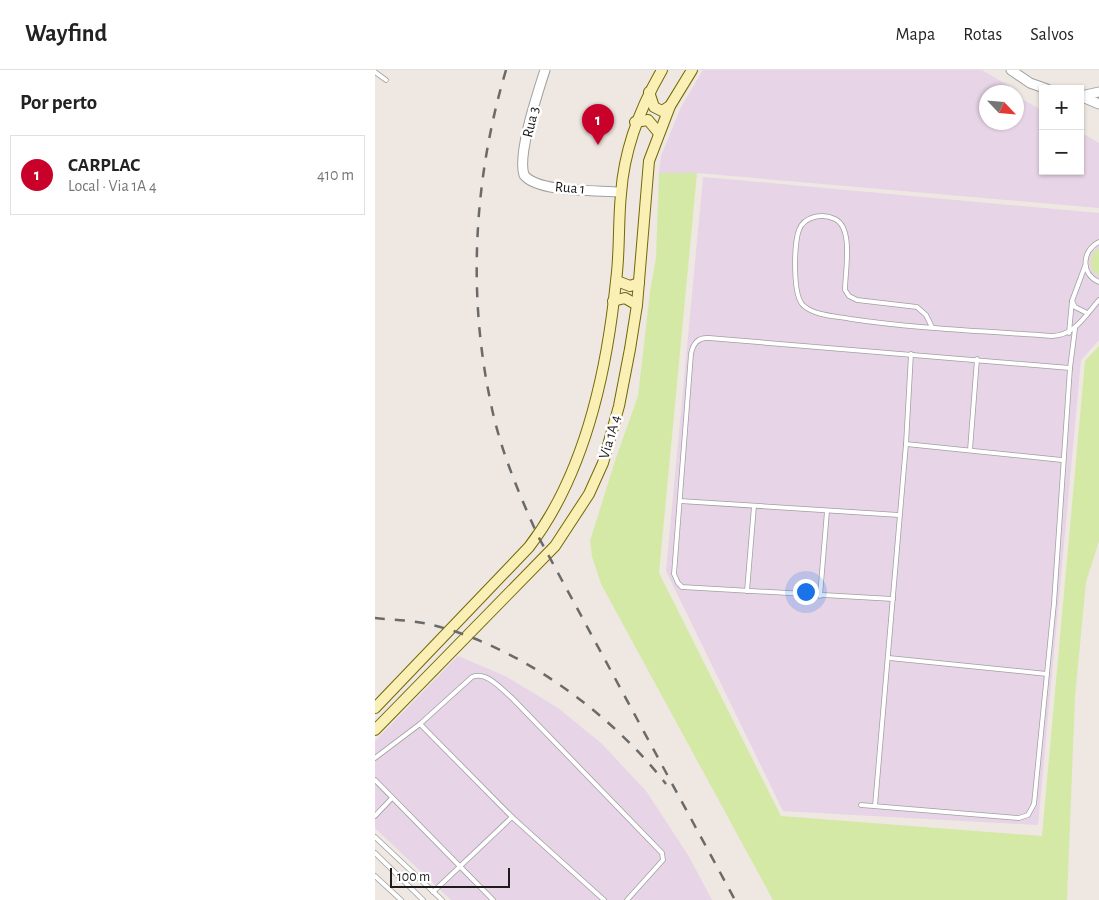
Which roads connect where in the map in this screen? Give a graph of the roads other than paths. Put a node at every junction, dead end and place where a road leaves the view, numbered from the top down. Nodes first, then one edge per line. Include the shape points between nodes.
1 (545, 70) edge
2 (662, 70) edge
3 (692, 70) edge
4 (1011, 70) edge
5 (375, 72) edge
6 (386, 80) dead end
7 (1039, 86) edge
8 (649, 92) junction
9 (1099, 92) edge
10 (1084, 95) edge
11 (1084, 97) edge
12 (1099, 104) edge
13 (670, 106) junction
14 (635, 122) junction
15 (659, 132) junction
16 (524, 175) joint
17 (621, 192) junction
18 (1099, 242) edge
19 (1085, 266) junction
20 (617, 281) junction
21 (1099, 282) edge
22 (639, 283) junction
23 (1099, 300) edge
24 (1072, 301) junction
25 (613, 302) junction
26 (637, 305) junction
27 (1087, 313) junction
28 (932, 327) junction
29 (1075, 329) junction
30 (1069, 332) junction
31 (911, 354) junction
32 (977, 359) junction
33 (1070, 368) junction
34 (906, 444) junction
35 (970, 450) junction
36 (1063, 460) junction
37 (680, 501) junction
38 (754, 506) junction
39 (827, 512) junction
40 (899, 515) junction
41 (747, 591) junction
42 (820, 596) junction
43 (893, 599) junction
44 (889, 658) junction
45 (1047, 674) junction
46 (375, 708) edge
47 (420, 724) junction
48 (375, 730) edge
49 (375, 758) edge
50 (375, 780) edge
51 (392, 798) junction
52 (861, 805) dead end
53 (875, 806) junction
54 (375, 816) edge
55 (512, 817) junction
56 (375, 837) edge
57 (375, 853) edge
58 (460, 867) junction
59 (375, 876) edge
60 (433, 892) junction
61 (401, 900) edge
62 (423, 900) edge
63 (442, 900) edge
64 (493, 900) edge
65 (604, 900) edge
66 (627, 900) edge

1 - 16 street, Rua 3 via 530,122 522,165
2 - 8 main road, Via 1A 4
3 - 13 main road, Via 1A 4
4 - 7 street
5 - 6 lane
8 - 13 main road via 654,107 663,111
8 - 14 main road, Via 1A 4
9 - 10 street
11 - 12 street
13 - 15 main road, Via 1A 4
14 - 15 main road via 648,120
14 - 17 main road, Via 1A 4
15 - 22 main road, Via 1A 4 via 649,161
16 - 17 street, Rua 1 via 533,182 551,187
17 - 20 main road, Via 1A 4
18 - 19 lane via 1090,248
19 - 21 lane via 1089,275
19 - 24 lane
20 - 22 main road via 629,286
20 - 25 main road, Via 1A 4
22 - 26 main road, Via 1A 4
23 - 27 lane
24 - 27 lane via 1075,307
24 - 30 lane
25 - 26 main road via 625,298
25 - 46 main road, Via 1A 4 via 605,366 588,428 547,523 529,547
26 - 48 main road, Via 1A 4 via 609,444 578,513 555,546
27 - 29 lane
28 - 28 lane via 917,307 857,300 849,296 845,290 847,233 842,224 827,216 804,222 799,230 795,285 802,305 822,314 885,324
28 - 30 lane via 1052,336
29 - 30 lane
29 - 33 lane
31 - 32 lane
31 - 34 lane
31 - 37 lane via 709,338 698,340 691,354
32 - 33 lane
32 - 35 lane
33 - 36 lane
34 - 35 lane
34 - 40 lane
35 - 36 lane
36 - 45 lane
37 - 38 lane
37 - 41 lane via 674,574 677,583 682,587
38 - 39 lane
38 - 41 lane
39 - 40 lane
39 - 42 lane
40 - 43 lane
41 - 42 lane
42 - 43 lane
43 - 44 lane
44 - 45 lane
44 - 53 lane
45 - 53 lane via 1034,804 1028,815 1019,818
47 - 49 lane
47 - 55 lane
47 - 66 lane via 472,677 481,675 489,678 662,853 663,860
50 - 51 lane
51 - 54 lane
51 - 58 lane
52 - 53 lane
55 - 58 lane
55 - 65 lane
56 - 60 lane
57 - 62 lane
58 - 60 lane
58 - 64 lane
59 - 61 lane
60 - 63 lane

